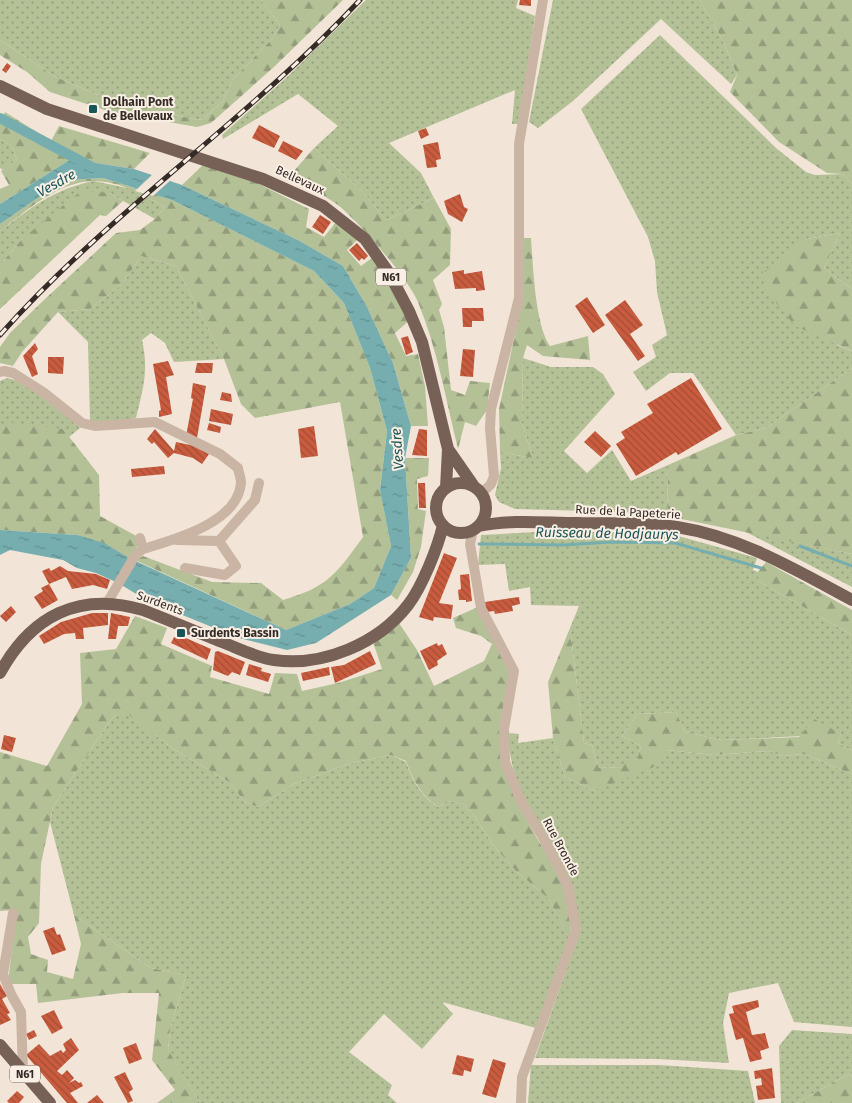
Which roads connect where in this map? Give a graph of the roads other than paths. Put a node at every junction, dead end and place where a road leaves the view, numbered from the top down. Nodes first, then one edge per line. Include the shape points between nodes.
1 (543, 0) edge
2 (0, 86) edge
3 (0, 372) edge
4 (448, 449) junction
5 (259, 483) dead end
6 (446, 488) junction
7 (237, 494) junction
8 (480, 494) junction
9 (255, 500) junction
10 (507, 520) junction
11 (443, 525) junction
12 (476, 528) junction
13 (140, 538) dead end
14 (171, 540) junction
15 (219, 541) junction
16 (143, 549) junction
17 (186, 568) dead end
18 (852, 600) edge
19 (107, 602) junction
20 (0, 673) edge
21 (13, 914) dead end
22 (0, 1045) edge
23 (23, 1072) junction
24 (50, 1103) edge
25 (521, 1103) edge

1 - 8 street via 519,144 519,298 491,409 494,476 491,484
2 - 4 main road, Bellevaux / N61 via 48,109 263,179 338,216 365,239 378,256 409,311 422,342
3 - 7 street via 13,373 82,423 95,426 155,422 220,454 238,468 241,484
4 - 6 main road, Bellevaux / N61
4 - 8 main road, Bellevaux / N61
5 - 9 street
6 - 8 main road via 459,482
6 - 11 main road, N61 via 436,506
7 - 9 street
7 - 14 street via 218,518 199,530
8 - 10 main road
8 - 12 main road via 486,514
9 - 15 street
10 - 12 main road, Rue de la Papeterie
10 - 18 main road, Rue de la Papeterie via 650,524 706,533 770,556
11 - 12 main road via 457,533
11 - 19 main road, Surdents via 431,562 409,605 360,644 312,661 272,660 143,610
12 - 25 street, Rue Bronde via 470,544 481,608 514,671 504,729 505,762 521,801 548,844 568,886 576,930 522,1077
13 - 16 street
14 - 15 street
14 - 16 street
15 - 17 street via 236,566 225,574
16 - 19 street via 133,559
19 - 20 main road, Surdents via 73,606 44,622 23,639
21 - 23 street via 3,974 21,1012
22 - 23 main road, N61
23 - 24 main road, N61

